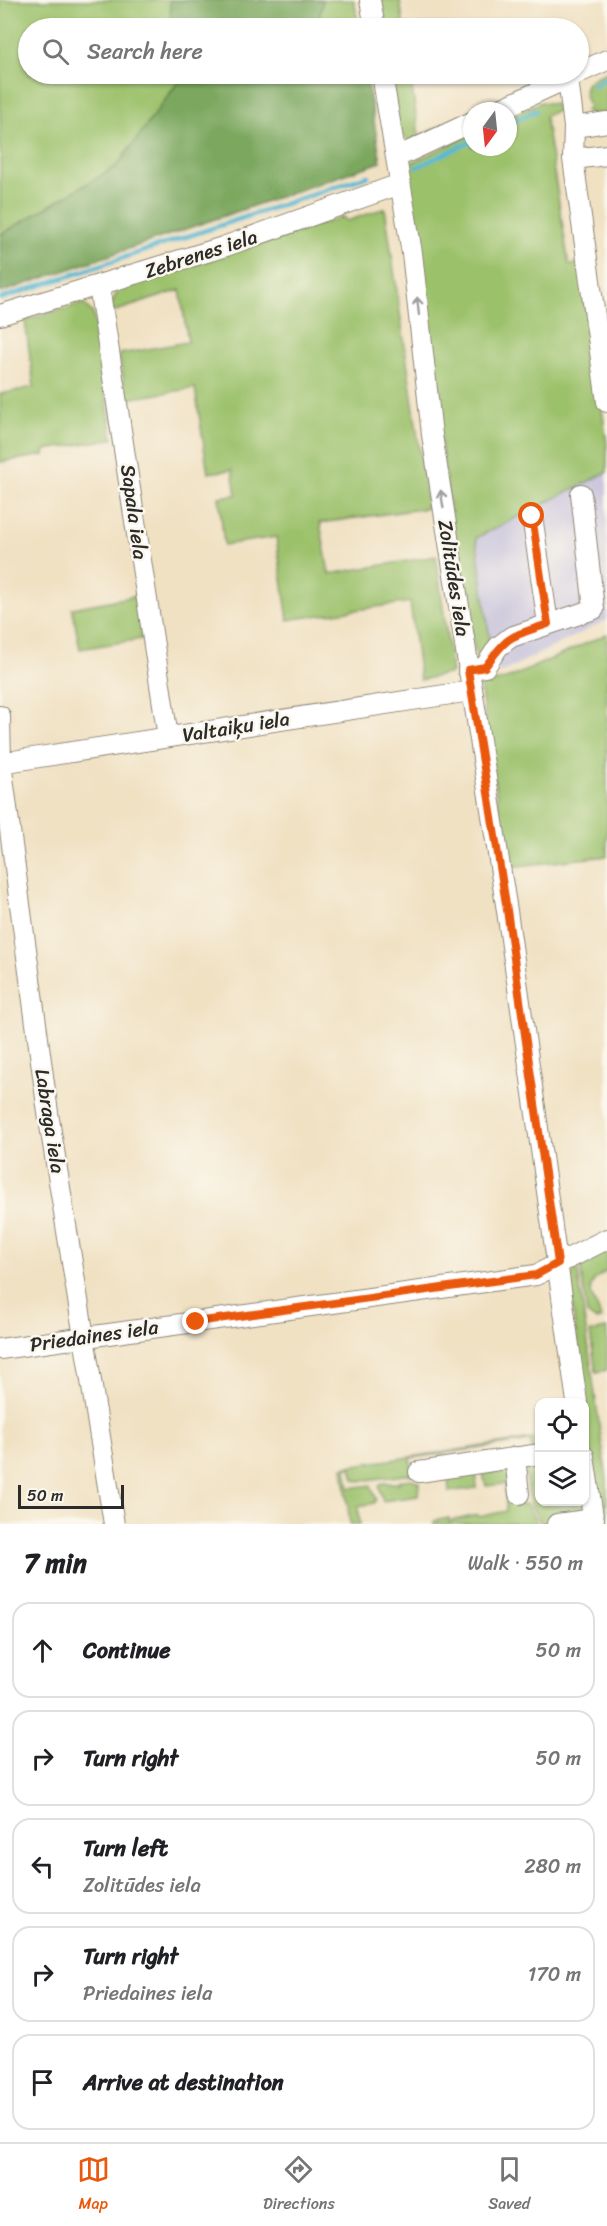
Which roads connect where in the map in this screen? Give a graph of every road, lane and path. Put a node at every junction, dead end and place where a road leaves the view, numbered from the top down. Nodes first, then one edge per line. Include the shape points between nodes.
1 (370, 0) edge
2 (373, 18) edge
3 (607, 60) edge
4 (589, 68) edge
5 (384, 84) edge
6 (555, 84) edge
7 (575, 84) edge
8 (516, 102) edge
9 (607, 122) edge
10 (463, 126) edge
11 (574, 127) junction
12 (607, 155) edge
13 (397, 157) junction
14 (573, 159) junction
15 (400, 184) junction
16 (99, 286) junction
17 (0, 315) edge
18 (607, 402) edge
19 (581, 494) dead end
20 (532, 516) dead end
21 (548, 624) junction
22 (468, 670) junction
23 (471, 691) junction
24 (0, 716) edge
25 (168, 737) junction
26 (0, 763) edge
27 (607, 1239) edge
28 (558, 1263) junction
29 (84, 1336) junction
30 (0, 1349) edge
31 (576, 1398) edge
32 (535, 1455) edge
33 (516, 1457) junction
34 (419, 1472) dead end
35 (589, 1485) edge
36 (519, 1494) dead end
37 (594, 1521) edge
38 (114, 1524) edge
39 (557, 1524) edge

1 - 2 street
3 - 4 street
5 - 13 street, Zolitūdes iela
6 - 8 street
7 - 11 street
9 - 11 street
10 - 13 street
11 - 14 street
12 - 14 street
13 - 15 street, Zolitūdes iela
14 - 18 street
15 - 16 street, Zebrenes iela via 287,226
22 -> 15 street, Zolitūdes iela via 432,435 412,253
16 - 17 street, Zebrenes iela
16 - 25 street, Sapala iela
19 - 21 street via 594,609
20 - 21 street
21 - 22 street via 511,637 498,647 485,667
22 - 23 street, Zolitūdes iela
23 - 25 street, Valtaiķu iela
23 - 28 street, Zolitūdes iela
24 - 26 street, Labraga iela
25 - 26 street, Valtaiķu iela
26 - 29 street, Labraga iela via 48,1113
27 - 28 street, Priedaines iela
28 - 29 street, Priedaines iela via 536,1275
28 - 31 street, Zolitūdes iela
29 - 30 street, Priedaines iela
29 - 38 street, Labraga iela
32 - 33 street
33 - 34 street
33 - 36 street
35 - 37 street
37 - 39 street

